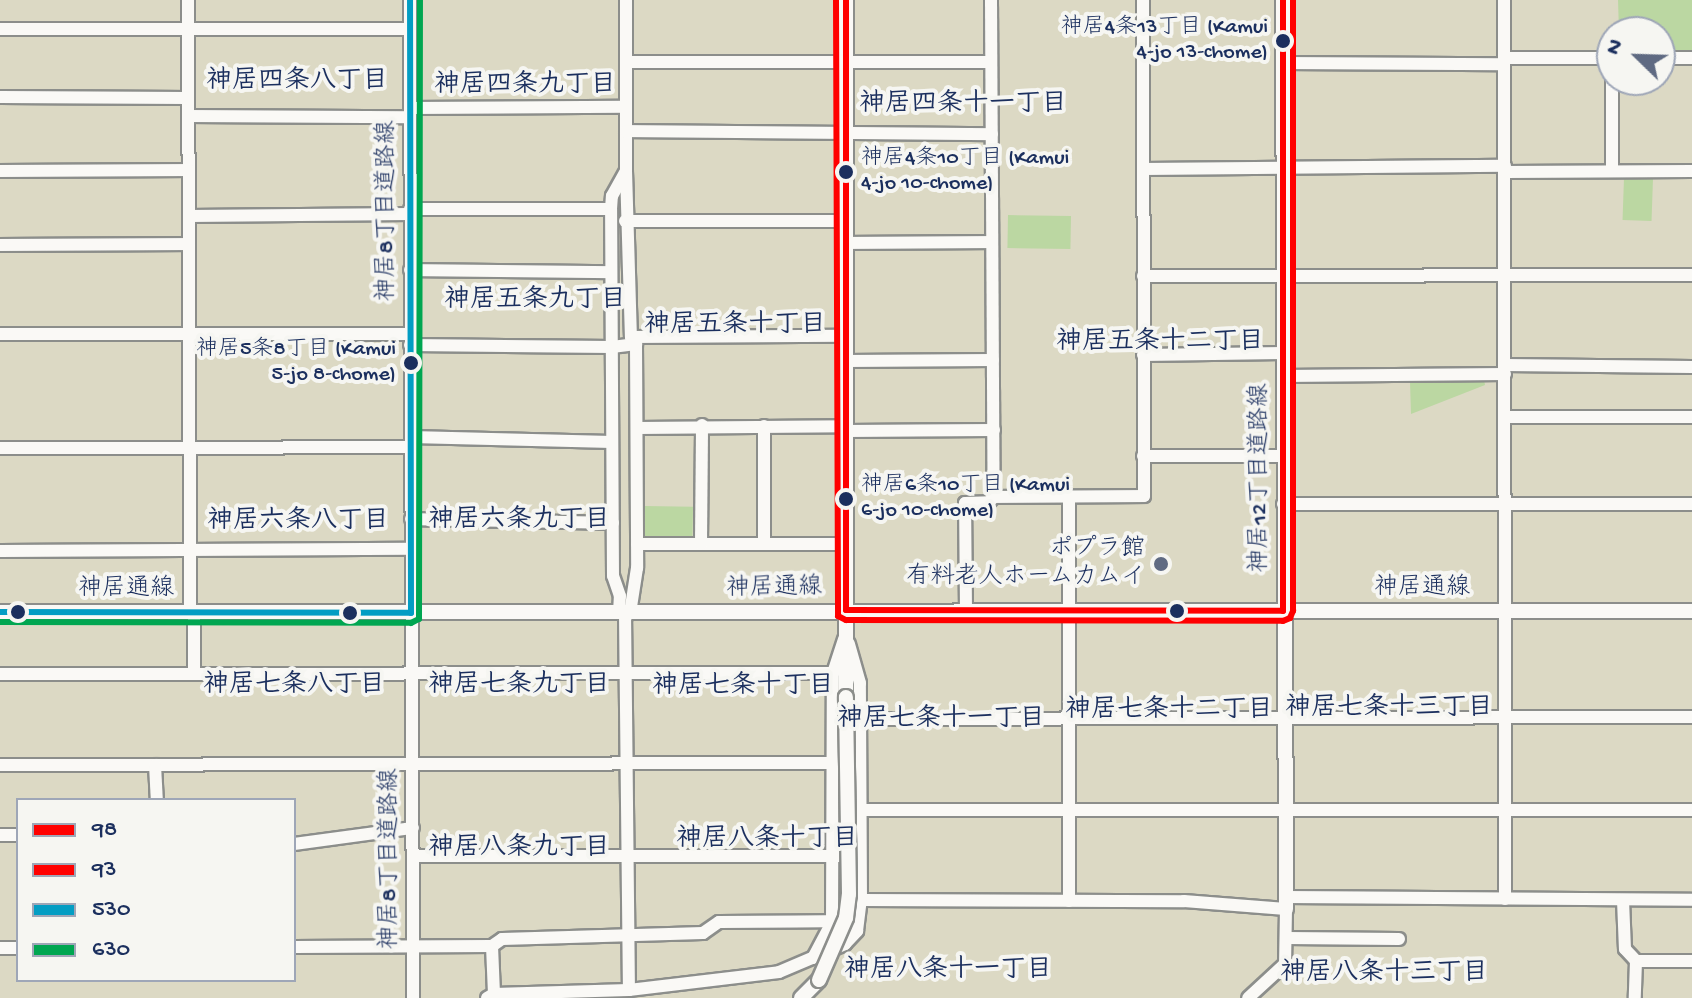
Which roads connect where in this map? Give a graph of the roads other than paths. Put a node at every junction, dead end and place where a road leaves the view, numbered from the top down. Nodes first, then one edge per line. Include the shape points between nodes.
1 (188, 0) edge
2 (410, 0) edge
3 (626, 0) edge
4 (846, 0) edge
5 (991, 0) edge
6 (1143, 0) edge
7 (1283, 0) edge
8 (1504, 0) edge
9 (188, 28) junction
10 (0, 29) edge
11 (410, 29) junction
12 (1504, 61) junction
13 (626, 62) junction
14 (846, 62) junction
15 (991, 62) junction
16 (1283, 63) junction
17 (0, 97) edge
18 (188, 98) junction
19 (626, 107) junction
20 (410, 112) junction
21 (188, 116) junction
22 (626, 131) junction
23 (846, 134) junction
24 (992, 134) junction
25 (1283, 167) junction
26 (1143, 169) junction
27 (1505, 169) junction
28 (188, 170) junction
29 (0, 171) edge
30 (626, 171) junction
31 (1612, 171) junction
32 (1692, 171) edge
33 (410, 212) junction
34 (611, 215) junction
35 (189, 216) junction
36 (630, 221) junction
37 (846, 221) junction
38 (992, 242) junction
39 (846, 243) junction
40 (189, 244) junction
41 (0, 245) edge
42 (410, 270) junction
43 (611, 272) junction
44 (1692, 275) edge
45 (1143, 276) junction
46 (1505, 276) junction
47 (1283, 277) junction
48 (0, 334) edge
49 (189, 335) junction
50 (846, 336) junction
51 (410, 340) junction
52 (634, 340) junction
53 (612, 347) junction
54 (1283, 353) junction
55 (1143, 355) junction
56 (993, 360) junction
57 (846, 361) junction
58 (1692, 367) edge
59 (1505, 370) junction
60 (1283, 376) junction
61 (1506, 417) junction
62 (1692, 417) edge
63 (702, 425) junction
64 (764, 426) junction
65 (637, 428) junction
66 (846, 429) junction
67 (994, 430) junction
68 (411, 442) junction
69 (612, 442) junction
70 (189, 446) junction
71 (0, 448) edge
72 (1143, 456) junction
73 (1283, 456) junction
74 (994, 497) junction
75 (1069, 498) junction
76 (1505, 503) junction
77 (1283, 504) junction
78 (1692, 504) edge
79 (411, 519) junction
80 (613, 523) junction
81 (764, 543) junction
82 (637, 544) junction
83 (701, 544) junction
84 (846, 544) junction
85 (411, 549) junction
86 (190, 550) junction
87 (0, 551) edge
88 (846, 610) junction
89 (966, 610) junction
90 (1069, 611) junction
91 (1283, 611) junction
92 (1506, 611) junction
93 (1692, 611) edge
94 (0, 612) edge
95 (192, 612) junction
96 (411, 613) junction
97 (625, 613) junction
98 (846, 633) junction
99 (625, 673) junction
100 (833, 673) junction
101 (0, 674) edge
102 (194, 674) junction
103 (412, 675) junction
104 (1692, 717) edge
105 (1283, 718) junction
106 (1507, 718) junction
107 (860, 719) junction
108 (1069, 719) junction
109 (626, 763) junction
110 (833, 763) junction
111 (0, 765) edge
112 (155, 765) junction
113 (413, 766) junction
114 (157, 798) edge
115 (1069, 809) junction
116 (1285, 809) junction
117 (861, 810) junction
118 (1506, 810) junction
119 (1692, 810) edge
120 (413, 828) junction
121 (296, 844) edge
122 (626, 853) junction
123 (413, 856) junction
124 (832, 856) junction
125 (861, 856) junction
126 (1505, 899) junction
127 (861, 900) junction
128 (1623, 900) junction
129 (1692, 900) edge
130 (1069, 901) junction
131 (1286, 903) junction
132 (860, 921) junction
133 (832, 923) junction
134 (628, 936) junction
135 (1287, 938) junction
136 (1399, 939) dead end
137 (492, 946) junction
138 (296, 947) edge
139 (413, 947) junction
140 (811, 960) junction
141 (1636, 961) junction
142 (1692, 961) edge
143 (629, 990) junction
144 (490, 996) edge
145 (413, 998) edge
146 (801, 998) edge
147 (1248, 998) edge
148 (1635, 998) edge

1 - 9 street
2 - 11 street, 神居8丁目道路線
3 - 13 street
4 - 14 street
5 - 15 street
6 - 26 street
7 - 16 street, 神居12丁目道路線
8 - 12 street
9 - 10 street
9 - 11 street
9 - 18 street
11 - 20 street, 神居8丁目道路線
12 - 16 street
12 - 27 street
12 - 31 street via 1612,58
13 - 14 street
13 - 19 street
14 - 15 street
14 - 23 street
15 - 24 street
16 - 25 street, 神居12丁目道路線
17 - 18 street
18 - 21 street
19 - 20 street
19 - 22 street
20 - 21 street
20 - 33 street, 神居8丁目道路線
21 - 28 street
22 - 23 street
22 - 30 street
23 - 24 street
23 - 37 street
24 - 38 street
25 - 26 street
25 - 27 street
25 - 47 street, 神居12丁目道路線
26 - 45 street
27 - 31 street
27 - 46 street
28 - 29 street
28 - 35 street
30 - 34 street via 612,196
30 - 36 street
31 - 32 street
33 - 34 street
33 - 35 street
33 - 42 street, 神居8丁目道路線
34 - 36 street
34 - 43 street
35 - 40 street
36 - 37 street
36 - 52 street
37 - 39 street
38 - 39 street
38 - 56 street
39 - 50 street
40 - 41 street
40 - 49 street
42 - 43 street
42 - 51 street, 神居8丁目道路線
43 - 53 street
44 - 46 street
45 - 47 street
45 - 55 street
46 - 47 street
46 - 59 street
47 - 54 street, 神居12丁目道路線
48 - 49 street
49 - 51 street
49 - 70 street
50 - 52 street
50 - 57 street
51 - 53 street
51 - 68 street, 神居8丁目道路線
52 - 53 street
52 - 65 street
53 - 69 street
54 - 55 street
54 - 60 street, 神居12丁目道路線
55 - 72 street
56 - 57 street
56 - 67 street
57 - 66 street
58 - 59 street
59 - 60 street
59 - 61 street
60 - 73 street, 神居12丁目道路線
61 - 62 street
61 - 76 street
63 - 64 street
63 - 65 street
63 - 83 street
64 - 66 street
64 - 81 street
65 - 82 street
66 - 67 street
66 - 84 street
67 - 74 street
68 - 69 street
68 - 70 street
68 - 79 street, 神居8丁目道路線
69 - 80 street
70 - 71 street
70 - 86 street
72 - 73 street
72 - 75 street via 1144,496
73 - 77 street, 神居12丁目道路線
74 - 75 street
74 - 89 street via 965,503
75 - 90 street
76 - 77 street
76 - 78 street
76 - 92 street
77 - 91 street, 神居12丁目道路線
79 - 80 street
79 - 85 street, 神居8丁目道路線
80 - 97 street via 613,576
81 - 83 street
81 - 84 street
82 - 83 street
82 - 97 street
84 - 88 street
85 - 86 street
85 - 96 street, 神居8丁目道路線
86 - 87 street
86 - 95 street
88 - 89 street, 神居通線
88 - 97 street, 神居通線
88 - 98 street
89 - 90 street, 神居通線
90 - 91 street, 神居通線
90 - 108 street
91 - 92 street, 神居通線
91 - 105 street, 神居12丁目道路線
92 - 93 street, 神居通線
92 - 106 street
94 - 95 street, 神居通線
95 - 96 street, 神居通線
95 - 102 street
96 - 97 street, 神居通線
96 - 103 street, 神居8丁目道路線
97 - 99 street
98 - 100 street
98 - 107 street via 860,683
98 - 146 street, bridge via 849,894 842,928 819,980
99 - 100 street
99 - 103 street
99 - 109 street
100 - 110 street
101 - 102 street
102 - 103 street
103 - 113 street, 神居8丁目道路線
104 - 106 street
105 - 106 street
105 - 108 street
105 - 116 street, 神居12丁目道路線
106 - 118 street
107 - 108 street
107 - 117 street
108 - 115 street
109 - 110 street
109 - 113 street
109 - 122 street
110 - 124 street
111 - 112 street
112 - 113 street
112 - 114 street
113 - 120 street, 神居8丁目道路線
115 - 116 street
115 - 117 street
115 - 130 street
116 - 118 street
116 - 131 street, 神居12丁目道路線
117 - 125 street
118 - 119 street
118 - 126 street
120 - 121 street
120 - 123 street, 神居8丁目道路線
122 - 123 street
122 - 124 street
122 - 134 street
123 - 139 street, 神居8丁目道路線
124 - 125 street
124 - 133 street
125 - 127 street
126 - 128 street
126 - 131 street
127 - 130 street
127 - 132 street
128 - 129 street
128 - 141 street via 1625,949
130 - 131 street
131 - 135 street
132 - 133 street
132 - 140 street via 845,944
133 - 134 street via 719,922 703,933
133 - 140 street
134 - 137 street via 502,939
134 - 143 street
135 - 136 street
135 - 147 street via 1285,964
137 - 139 street
137 - 144 street
138 - 139 street
139 - 145 street, 神居8丁目道路線
140 - 143 street via 779,972
141 - 142 street
141 - 148 street
143 - 144 street

